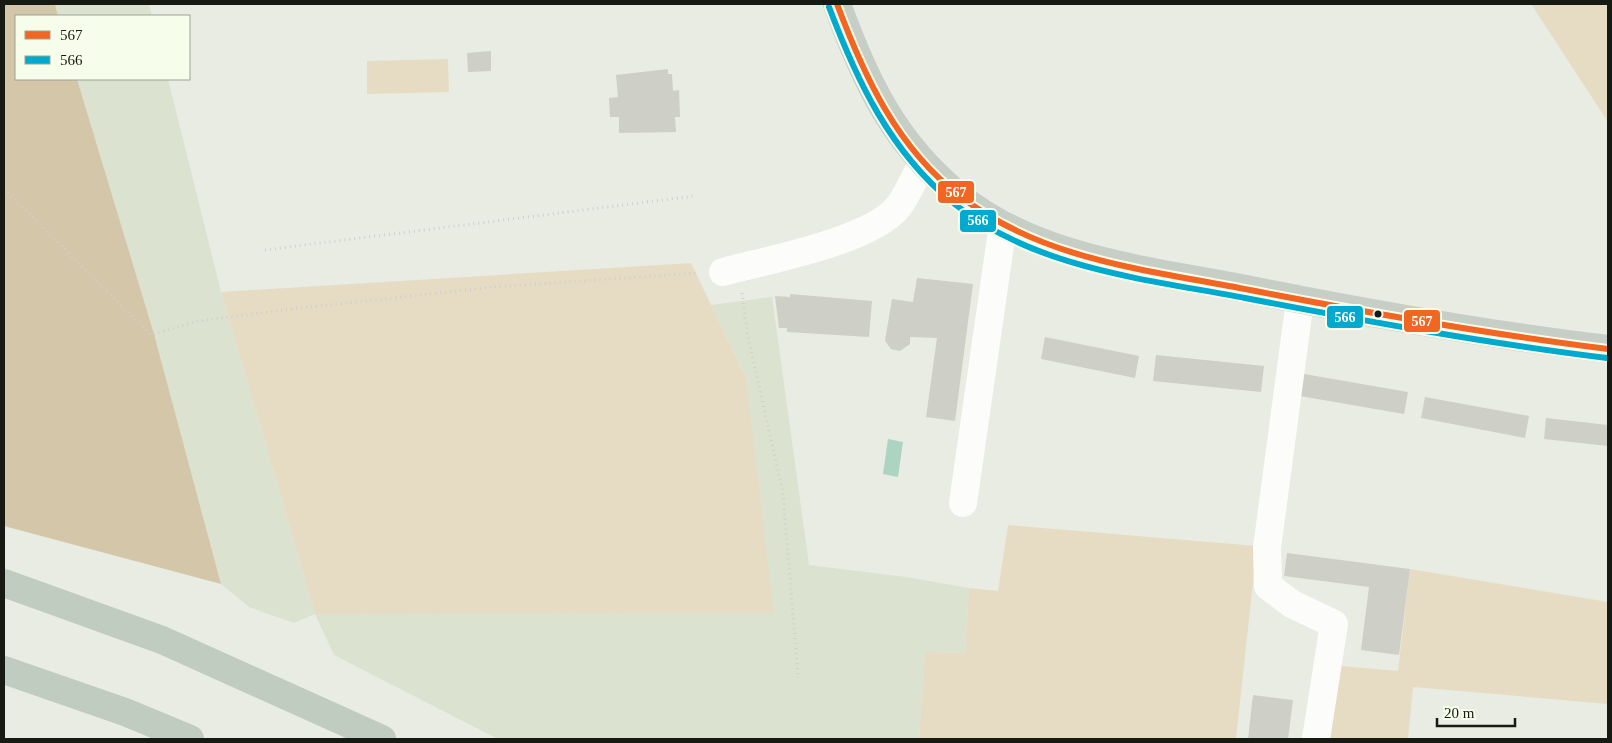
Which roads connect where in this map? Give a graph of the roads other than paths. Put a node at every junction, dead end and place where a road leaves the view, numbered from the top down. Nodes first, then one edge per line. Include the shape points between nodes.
1 (837, 4) edge
2 (923, 162) junction
3 (1003, 224) junction
4 (729, 270) road end
5 (1300, 300) junction
6 (1608, 349) edge
7 (962, 503) dead end
8 (4, 583) edge
9 (4, 670) edge
10 (190, 739) edge
11 (382, 739) edge
12 (1316, 739) edge

1 - 2 main road via 871,85 891,123
2 - 3 main road via 960,197
2 - 4 street via 898,207 853,237
3 - 5 main road via 1011,230 1082,255
3 - 7 street
5 - 6 main road via 1521,339
5 - 12 street via 1267,548 1268,586 1292,604 1334,624
8 - 11 highway via 162,640
9 - 10 highway via 125,712

